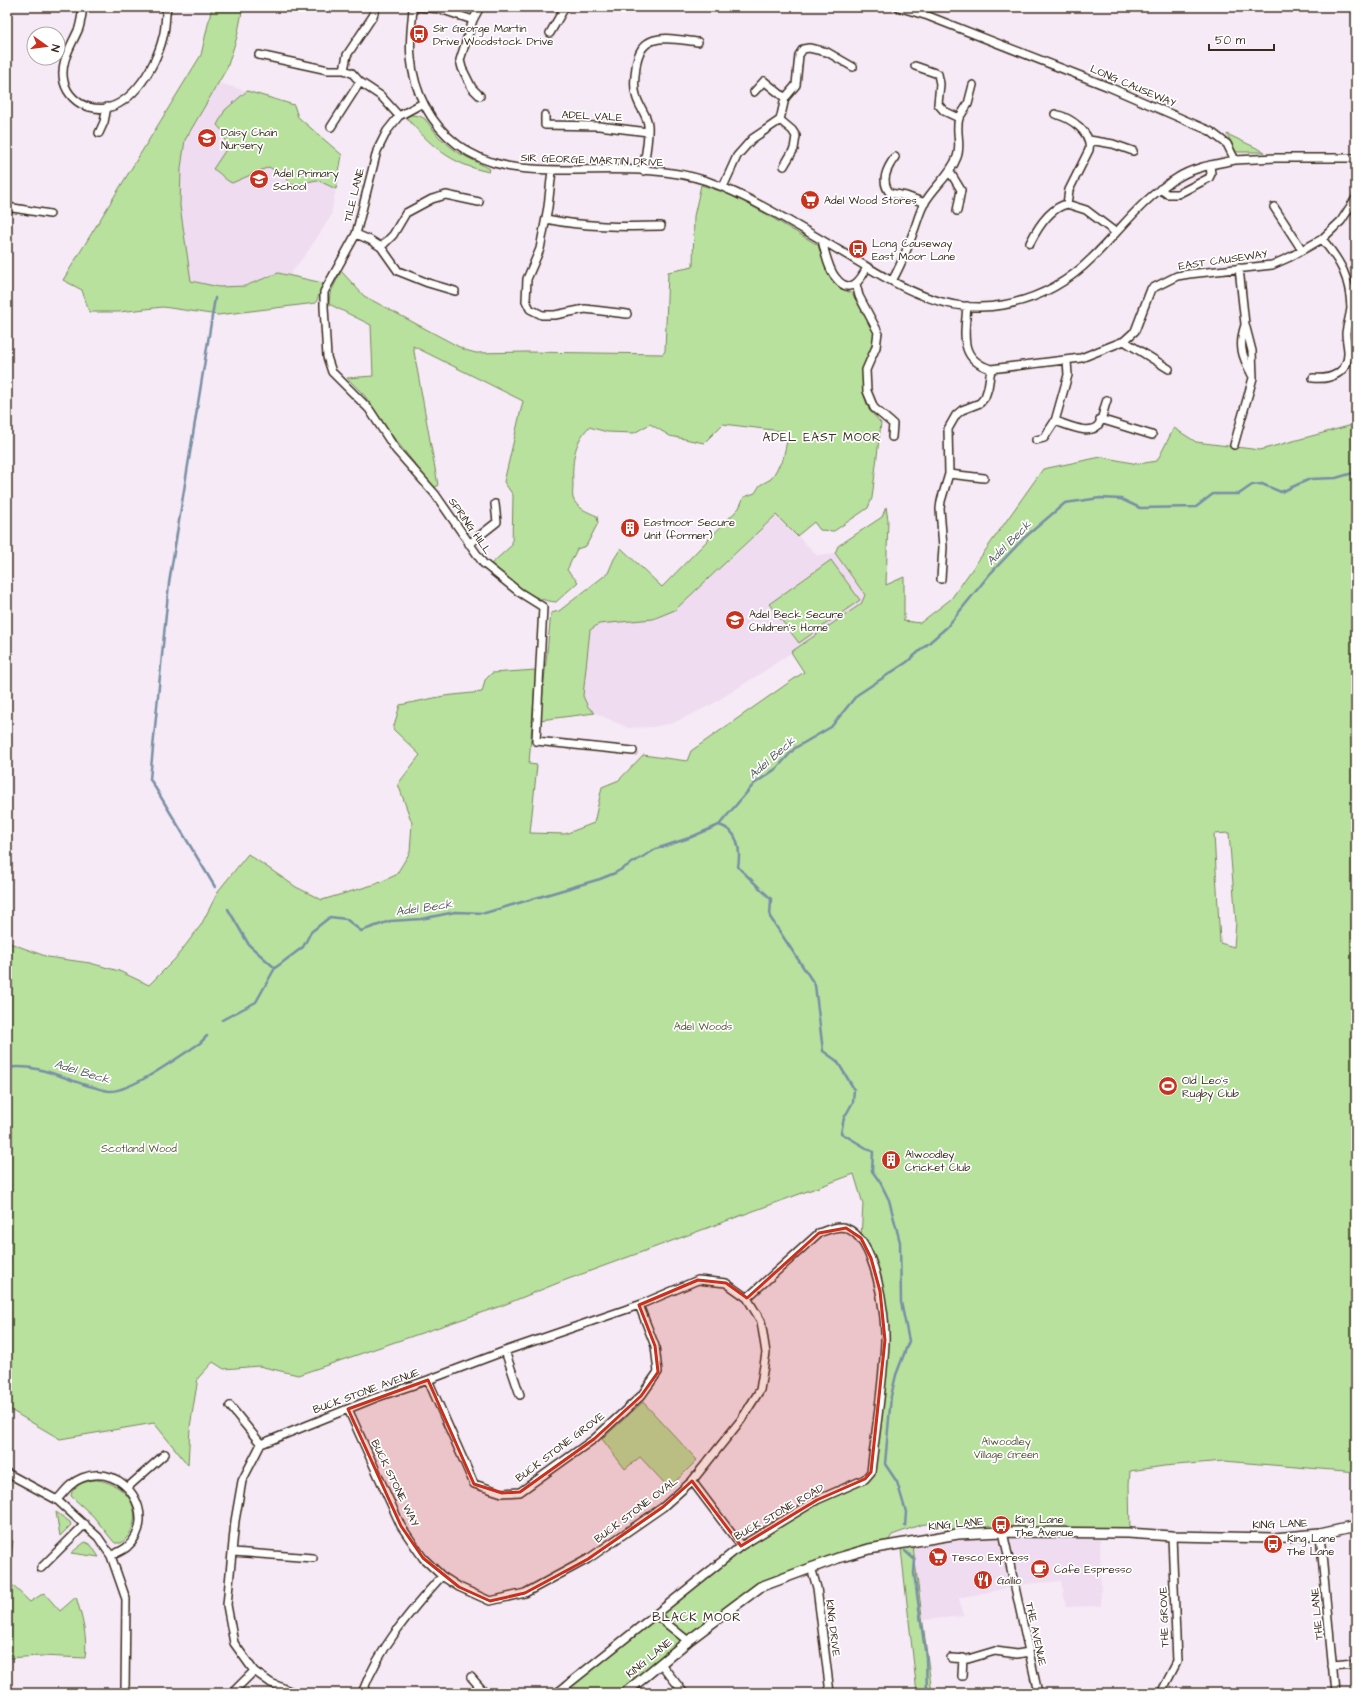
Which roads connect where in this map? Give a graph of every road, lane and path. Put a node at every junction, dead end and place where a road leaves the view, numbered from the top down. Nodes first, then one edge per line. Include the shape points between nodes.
1 (83, 7) edge
2 (167, 7) edge
3 (376, 7) edge
4 (413, 7) edge
5 (417, 7) edge
6 (480, 7) edge
7 (565, 7) edge
8 (898, 7) edge
9 (473, 20) junction
10 (550, 33) dead end
11 (698, 42) dead end
12 (259, 55) dead end
13 (915, 66) dead end
14 (853, 67) dead end
15 (344, 70) junction
16 (360, 82) junction
17 (973, 85) dead end
18 (754, 92) dead end
19 (480, 96) dead end
20 (785, 98) junction
21 (423, 103) junction
22 (107, 107) junction
23 (1055, 114) dead end
24 (545, 115) dead end
25 (398, 116) junction
26 (959, 118) junction
27 (780, 120) junction
28 (331, 126) dead end
29 (648, 132) junction
30 (98, 133) dead end
31 (1089, 140) junction
32 (1133, 151) dead end
33 (895, 157) dead end
34 (1356, 158) edge
35 (1235, 160) junction
36 (1210, 165) junction
37 (784, 166) dead end
38 (552, 170) junction
39 (643, 171) junction
40 (950, 172) junction
41 (723, 187) junction
42 (1160, 189) junction
43 (1356, 198) edge
44 (479, 202) dead end
45 (924, 203) junction
46 (1067, 204) junction
47 (7, 207) edge
48 (1274, 207) dead end
49 (956, 211) dead end
50 (50, 214) dead end
51 (546, 219) junction
52 (661, 226) dead end
53 (1116, 232) junction
54 (356, 234) junction
55 (1322, 239) junction
56 (822, 240) junction
57 (1030, 243) dead end
58 (381, 247) junction
59 (1302, 250) junction
60 (867, 267) junction
61 (1239, 268) junction
62 (892, 281) junction
63 (856, 284) junction
64 (455, 291) dead end
65 (967, 306) junction
66 (324, 307) joint
67 (1353, 308) edge
68 (627, 314) dead end
69 (1245, 324) junction
70 (1124, 341) junction
71 (1068, 361) junction
72 (991, 369) junction
73 (1169, 369) dead end
74 (1253, 378) junction
75 (1313, 378) dead end
76 (1107, 400) dead end
77 (1100, 419) junction
78 (1055, 421) junction
79 (1152, 435) dead end
80 (892, 437) dead end
81 (1036, 440) dead end
82 (1234, 445) dead end
83 (949, 474) junction
84 (984, 478) dead end
85 (495, 504) dead end
86 (469, 544) junction
87 (940, 579) dead end
88 (633, 751) dead end
89 (747, 1298) junction
90 (639, 1305) junction
91 (505, 1351) junction
92 (428, 1380) junction
93 (520, 1395) dead end
94 (230, 1406) dead end
95 (348, 1409) junction
96 (260, 1444) junction
97 (165, 1454) dead end
98 (7, 1473) edge
99 (692, 1481) junction
100 (128, 1487) junction
101 (57, 1500) junction
102 (85, 1524) junction
103 (1356, 1526) edge
104 (1003, 1532) junction
105 (1320, 1534) junction
106 (1172, 1536) junction
107 (741, 1546) junction
108 (233, 1552) junction
109 (111, 1556) junction
110 (312, 1558) dead end
111 (811, 1567) junction
112 (41, 1568) dead end
113 (442, 1576) junction
114 (490, 1601) joint
115 (656, 1615) junction
116 (688, 1641) junction
117 (1029, 1652) junction
118 (951, 1658) dead end
119 (963, 1658) junction
120 (661, 1664) junction
121 (1356, 1664) edge
122 (1332, 1666) junction
123 (254, 1670) junction
124 (962, 1676) dead end
125 (471, 1677) dead end
126 (125, 1693) edge
127 (232, 1693) edge
128 (295, 1693) edge
129 (362, 1693) edge
130 (485, 1693) edge
131 (558, 1693) edge
132 (625, 1693) edge
133 (684, 1693) edge
134 (830, 1693) edge
135 (1038, 1693) edge
136 (1161, 1693) edge
137 (1335, 1693) edge

1 - 22 street via 79,27 64,63 64,82 68,92 81,105 91,108
2 - 22 street via 164,36 148,75 122,101
3 - 15 street via 373,16 347,55
4 - 21 street, SIR GEORGE MARTIN DRIVE via 410,56 415,82
5 - 9 street via 440,9
6 - 9 street
7 - 10 street
8 - 35 street, LONG CAUSEWAY via 928,16 1109,87 1210,131 1227,144
9 - 19 street via 460,60 472,88
11 - 29 street via 654,40 645,44 640,51 635,94 647,117
12 - 15 street via 328,70
13 - 26 street via 938,74 938,104 944,111
14 - 20 street via 827,52 803,49 798,58 796,85
15 - 16 street via 352,73
16 - 25 street via 381,96
16 - 28 street
17 - 26 street via 968,104
18 - 20 street via 764,82
20 - 27 street
21 - 25 street, TILE LANE
21 - 38 street, SIR GEORGE MARTIN DRIVE via 444,134 469,153 505,167
22 - 30 street via 104,122
23 - 31 street via 1066,118 1088,136
24 - 29 street, ADEL VALE via 545,125 599,126
25 - 54 street, TILE LANE via 377,151
26 - 40 street via 957,124 960,144
27 - 37 street via 796,136 794,149
27 - 41 street via 752,139 737,156
29 - 39 street
31 - 32 street
31 - 46 street via 1089,150 1069,190
33 - 45 street via 888,167 886,188 890,193
34 - 35 street
35 - 36 street, SIR GEORGE MARTIN DRIVE
36 - 42 street, SIR GEORGE MARTIN DRIVE via 1187,173
36 - 42 street via 1209,178 1178,194 1167,194
38 - 39 street, SIR GEORGE MARTIN DRIVE
38 - 51 street
39 - 41 street, SIR GEORGE MARTIN DRIVE via 678,174
40 - 45 street
40 - 49 street via 961,190
41 - 56 street, SIR GEORGE MARTIN DRIVE
42 - 53 street, SIR GEORGE MARTIN DRIVE
43 - 55 street, EAST CAUSEWAY via 1341,221
44 - 58 street via 446,195 432,199 406,213 393,235
45 - 62 street via 903,261
46 - 53 street via 1086,210
46 - 57 street via 1059,207 1040,224
47 - 50 street
48 - 59 street
51 - 52 street via 606,227
51 - 68 street via 540,249 527,279 526,301 530,309 542,315 585,309
53 - 65 street, SIR GEORGE MARTIN DRIVE via 1080,270 1045,292 1004,305
54 - 58 street
54 - 66 street, TILE LANE via 324,292
55 - 59 street, EAST CAUSEWAY
55 - 67 street via 1341,264
56 - 60 street, SIR GEORGE MARTIN DRIVE
56 - 63 street via 835,278 844,285
58 - 64 street via 398,271
59 - 61 street, EAST CAUSEWAY via 1272,265
60 - 62 street, SIR GEORGE MARTIN DRIVE
60 - 63 street via 861,280
61 - 69 street
61 - 70 street, EAST CAUSEWAY via 1177,276 1157,285 1151,289 1135,331
62 - 65 street, SIR GEORGE MARTIN DRIVE via 921,296
63 - 80 street via 859,296 878,332 876,348 866,370 866,391 874,408 893,424
65 - 72 street via 966,347 974,361
66 - 86 street, SPRING HILL via 327,357 332,372 369,409 396,450 435,494
67 - 75 street via 1346,334 1348,354 1345,366 1339,374 1322,379
69 - 74 street via 1252,351
69 - 74 street via 1242,332 1242,355
70 - 71 street, EAST CAUSEWAY
70 - 73 street
71 - 72 street, EAST CAUSEWAY
71 - 78 street via 1068,375
72 - 83 street via 985,397 980,403 962,410 948,429
74 - 82 street
76 - 77 street
77 - 78 street via 1099,424 1093,429 1086,430
77 - 79 street
78 - 81 street via 1044,438
83 - 84 street
83 - 87 street via 940,501 943,557
85 - 86 street via 497,522
86 - 88 street, SPRING HILL via 487,568 544,607 536,741
89 - 90 street, BUCK STONE AVENUE via 726,1283 698,1280
89 - 99 street, BUCK STONE OVAL via 761,1321 766,1353 760,1390 741,1420
89 - 107 street, BUCK STONE ROAD via 820,1233 833,1228 846,1228 861,1238 871,1258 880,1291 885,1340 871,1472 865,1479 817,1500
90 - 91 street, BUCK STONE AVENUE
90 - 92 street, BUCK STONE GROVE via 655,1346 658,1372 641,1396 594,1439 520,1492 502,1493 474,1484
91 - 92 street, BUCK STONE AVENUE
91 - 93 street
92 - 95 street, BUCK STONE AVENUE
94 - 96 street
95 - 96 street, BUCK STONE AVENUE
95 - 113 street, BUCK STONE WAY via 401,1526 424,1558
96 - 108 street via 242,1481
97 - 100 street
98 - 101 street
99 - 107 street
99 - 114 street, BUCK STONE OVAL via 663,1507 588,1559 525,1593
100 - 101 street via 110,1476 96,1475 82,1478
100 - 109 street via 138,1506 140,1521 136,1534 128,1546
101 - 102 street
102 - 109 street
102 - 112 street
103 - 105 street, KING LANE
104 - 106 street, KING LANE
104 - 111 street, KING LANE via 958,1534 869,1549
104 - 117 street, THE AVENUE
105 - 106 street, KING LANE via 1274,1538
105 - 122 street, THE LANE
106 - 136 street, THE GROVE via 1177,1662
107 - 115 street, BUCK STONE ROAD
108 - 110 street
108 - 123 street via 227,1605 234,1644
109 - 126 street via 126,1599
111 - 116 street, KING LANE via 760,1588
111 - 134 street, KING DRIVE via 817,1588
113 - 114 street, BUCK STONE WAY
113 - 129 street via 407,1615 383,1652
115 - 116 street
115 - 131 street, BUCK STONE ROAD
116 - 120 street, KING LANE
117 - 119 street via 1018,1654 995,1651 968,1659
117 - 135 street, THE AVENUE
118 - 119 street
119 - 124 street
120 - 132 street, KING LANE
120 - 133 street
121 - 122 street
122 - 137 street, THE LANE
123 - 127 street
123 - 128 street via 272,1683
125 - 130 street

